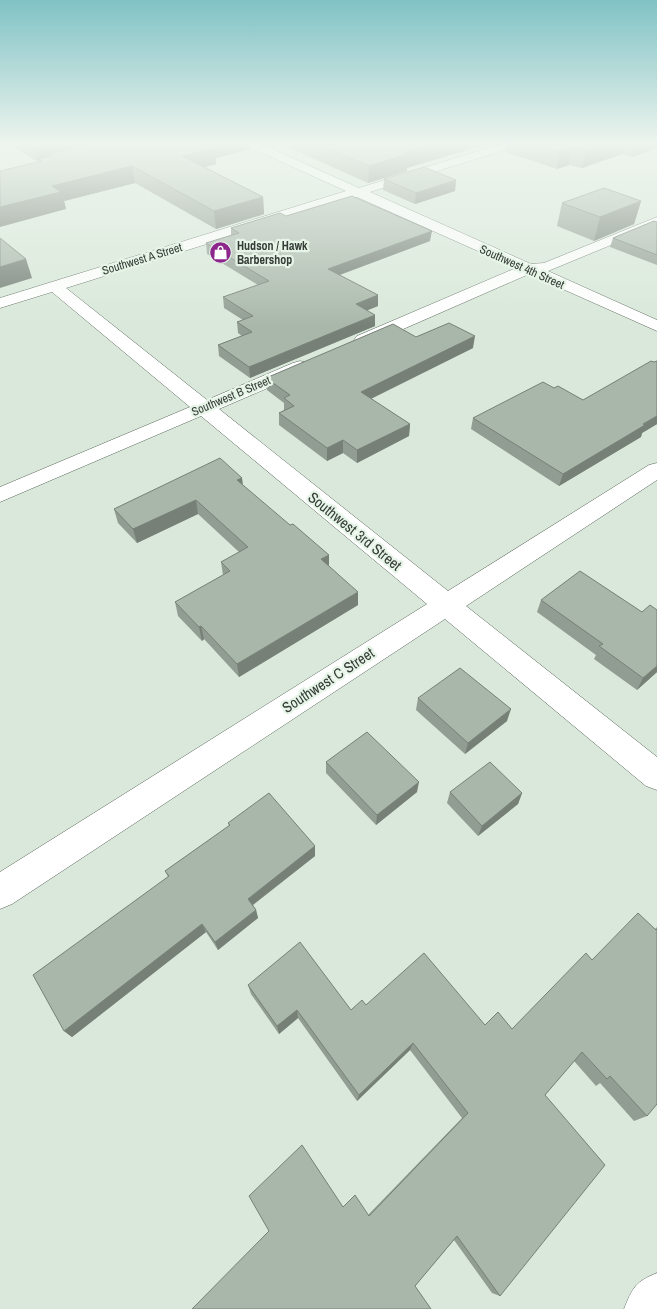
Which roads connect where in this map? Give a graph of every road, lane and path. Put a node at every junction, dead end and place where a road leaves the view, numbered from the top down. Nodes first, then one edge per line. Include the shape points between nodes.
1 (316, 205) edge
2 (387, 205) edge
3 (657, 220) edge
4 (528, 269) junction
5 (54, 286) junction
6 (0, 302) edge
7 (657, 326) edge
8 (346, 348) edge
9 (319, 359) edge
10 (204, 408) junction
11 (657, 470) edge
12 (0, 495) edge
13 (446, 605) junction
14 (657, 776) edge
15 (0, 892) edge
16 (657, 1296) edge
17 (648, 1309) edge

1 - 5 street, Southwest A Street
2 - 4 street, Southwest 4th Street
3 - 4 street via 546,267
4 - 7 street, Southwest 4th Street
4 - 8 street
5 - 6 street, Southwest A Street
5 - 10 street, Southwest 3rd Street
9 - 10 street, Southwest B Street
10 - 12 street, Southwest B Street
10 - 13 street, Southwest 3rd Street
11 - 13 street, Southwest C Street
13 - 14 street, Southwest 3rd Street
13 - 15 street, Southwest C Street
16 - 17 street

